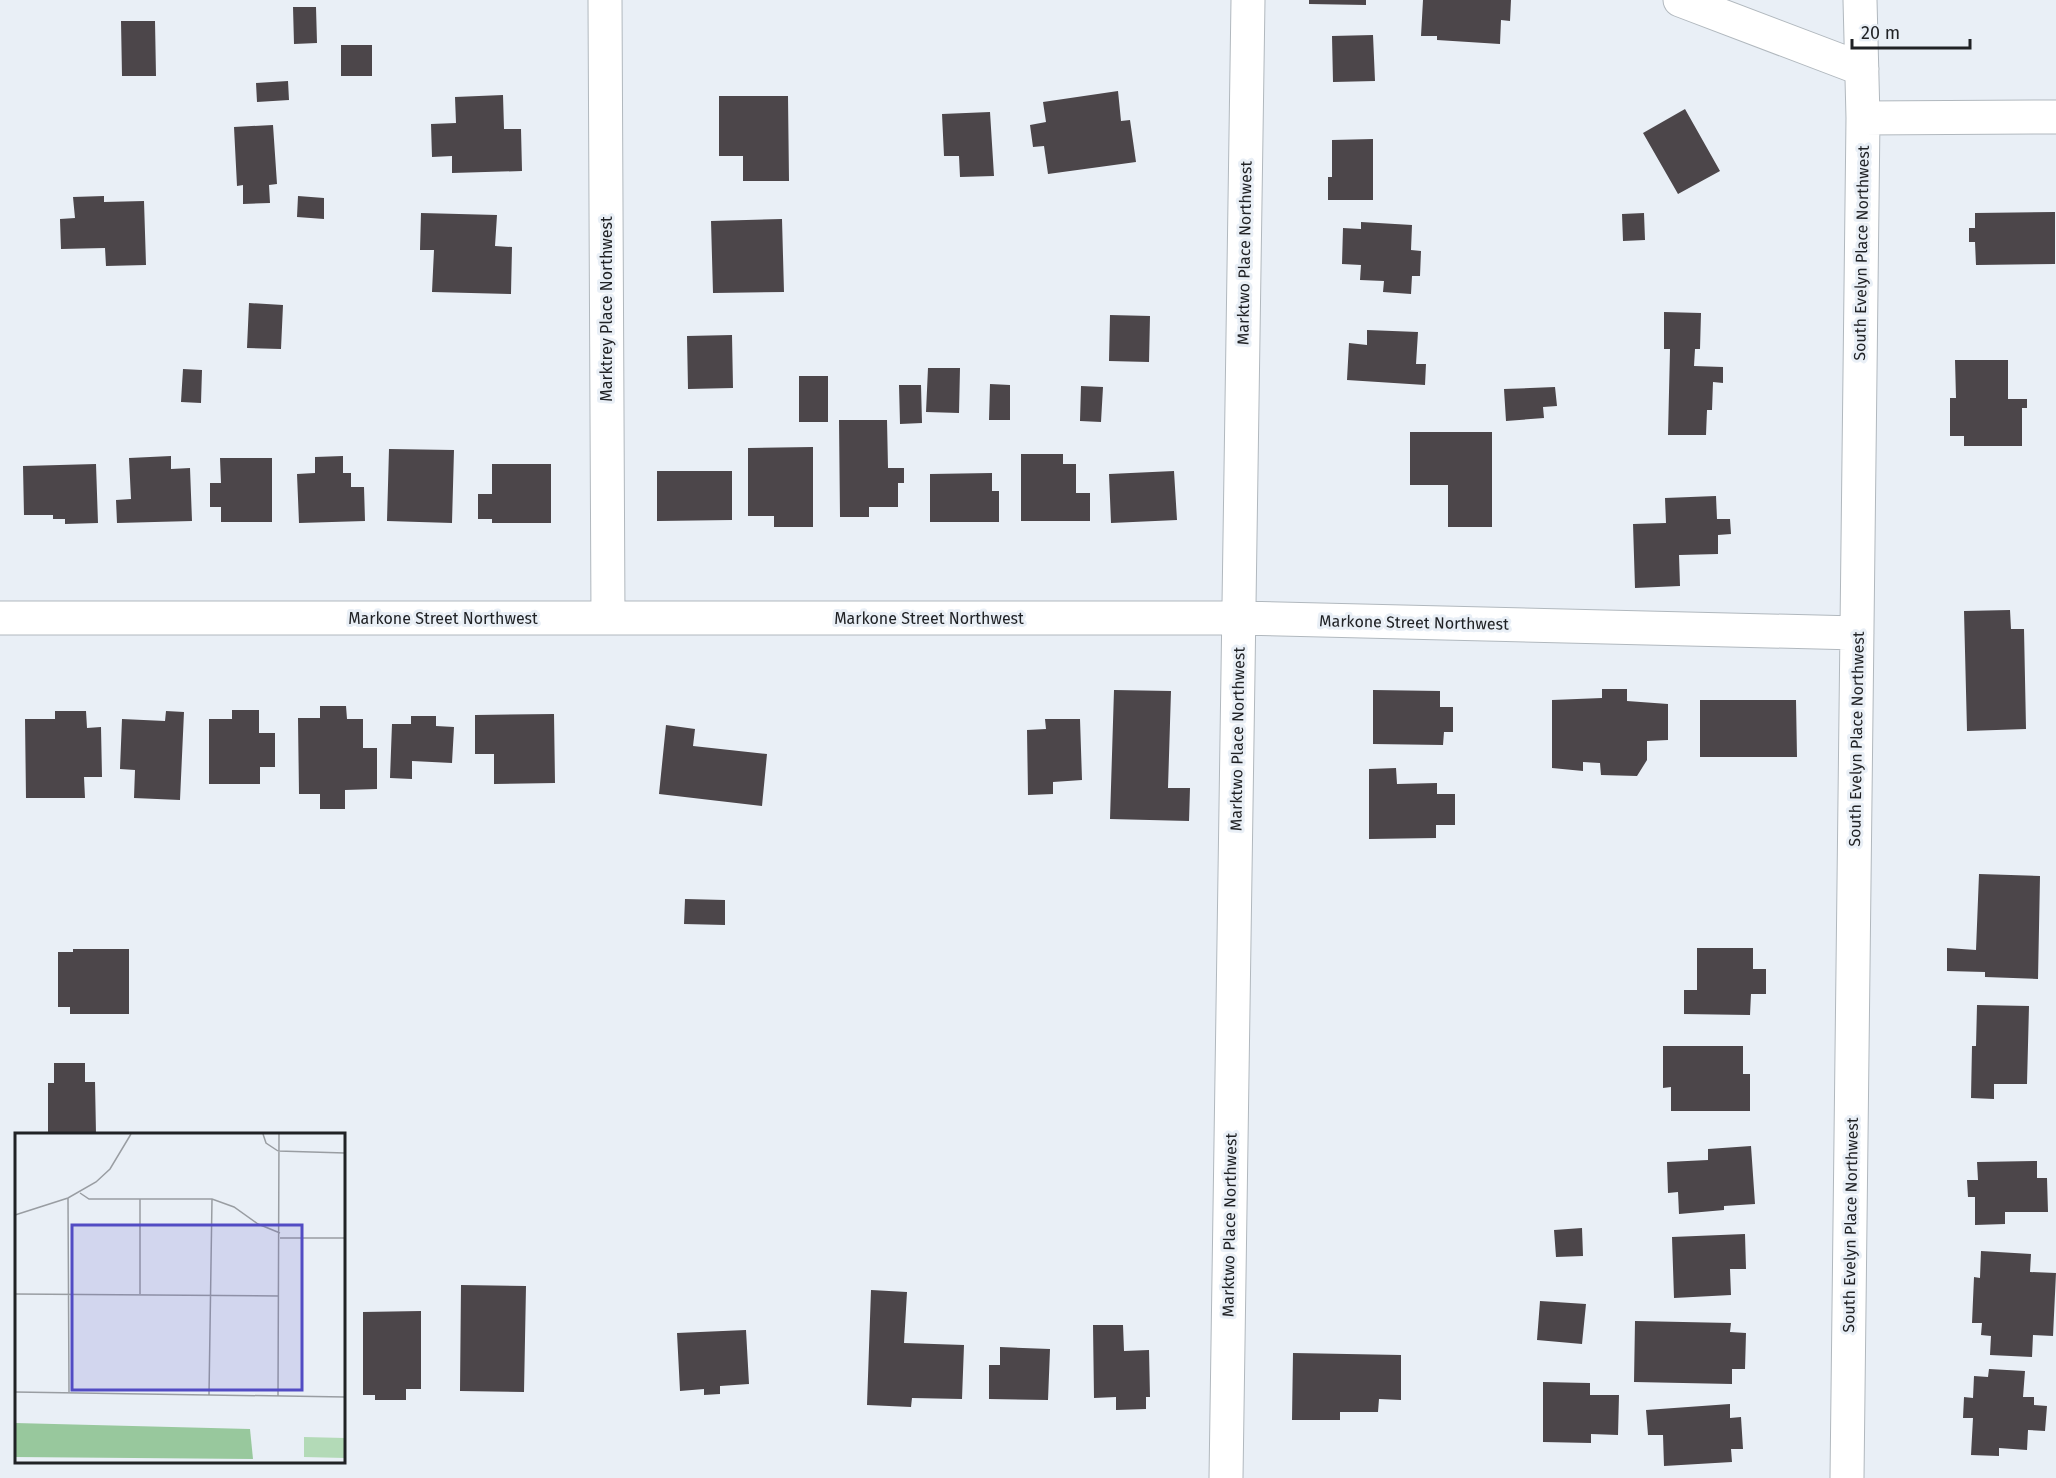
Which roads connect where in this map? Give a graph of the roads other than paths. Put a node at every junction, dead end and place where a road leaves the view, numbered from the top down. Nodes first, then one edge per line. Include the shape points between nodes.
1 (605, 0) edge
2 (1248, 0) edge
3 (1680, 0) edge
4 (1860, 0) edge
5 (1862, 69) junction
6 (2056, 117) edge
7 (1863, 118) junction
8 (0, 618) edge
9 (608, 618) junction
10 (1239, 618) junction
11 (1857, 633) junction
12 (1226, 1478) edge
13 (1847, 1478) edge

1 - 9 street, Marktrey Place Northwest
2 - 10 street, Marktwo Place Northwest
3 - 5 street
4 - 5 street, South Evelyn Place Northwest
5 - 7 street, South Evelyn Place Northwest
6 - 7 street
7 - 11 street, South Evelyn Place Northwest
8 - 9 street, Markone Street Northwest
9 - 10 street, Markone Street Northwest
10 - 11 street, Markone Street Northwest
10 - 12 street, Marktwo Place Northwest
11 - 13 street, South Evelyn Place Northwest

